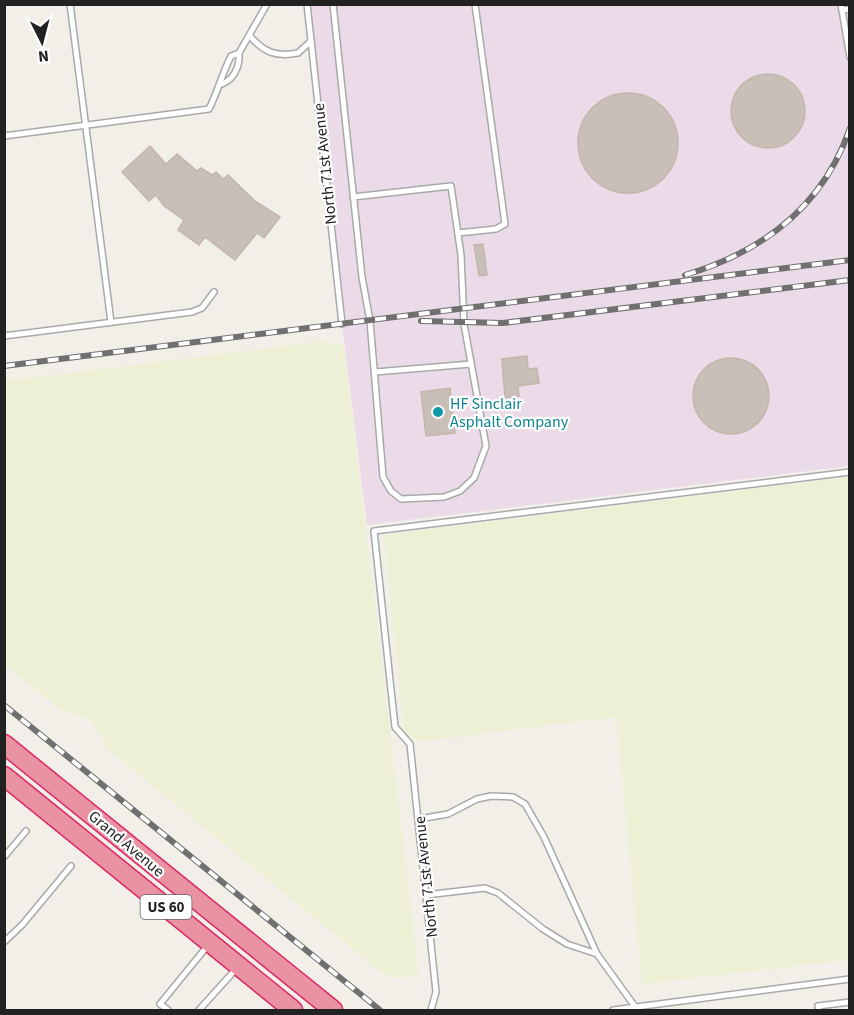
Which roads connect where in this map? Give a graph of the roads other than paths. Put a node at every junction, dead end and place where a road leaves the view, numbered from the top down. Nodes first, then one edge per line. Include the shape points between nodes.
1 (70, 4) edge
2 (267, 4) edge
3 (307, 4) edge
4 (333, 4) edge
5 (476, 4) edge
6 (842, 7) edge
7 (849, 9) edge
8 (250, 36) junction
9 (311, 40) junction
10 (239, 53) junction
11 (849, 57) edge
12 (222, 84) junction
13 (85, 125) junction
14 (4, 136) edge
15 (353, 197) junction
16 (458, 233) junction
17 (214, 292) dead end
18 (111, 322) junction
19 (342, 324) dead end
20 (4, 336) edge
21 (471, 364) junction
22 (375, 372) junction
23 (849, 472) edge
24 (4, 744) edge
25 (4, 776) edge
26 (55, 785) junction
27 (38, 804) junction
28 (419, 819) junction
29 (26, 831) dead end
30 (4, 857) edge
31 (71, 866) dead end
32 (426, 895) junction
33 (4, 942) edge
34 (210, 943) junction
35 (597, 954) junction
36 (238, 966) junction
37 (849, 979) edge
38 (849, 1002) edge
39 (636, 1008) junction
40 (168, 1011) edge
41 (199, 1011) edge
42 (293, 1011) edge
43 (333, 1011) edge
44 (431, 1011) edge
45 (613, 1011) edge
46 (819, 1011) edge

1 - 13 lane
2 - 8 lane
3 - 9 lane, North 71st Avenue
4 - 15 lane, North 71st Avenue
5 - 16 lane via 504,225
6 - 7 lane
6 - 11 lane
8 - 9 lane via 260,48 276,55 298,53
8 - 10 lane
9 - 19 lane, North 71st Avenue
10 - 12 lane via 231,56
10 - 12 lane via 240,62 231,80
12 - 13 lane via 208,109
13 - 14 lane
13 - 18 lane
15 - 16 lane via 451,186
15 - 22 lane, North 71st Avenue
16 - 21 lane via 464,324
17 - 18 lane via 202,308 192,312
18 - 20 lane
21 - 22 lane
21 - 22 lane via 486,446 484,455 474,478 460,491 418,500 401,499 383,477
23 - 28 lane, North 71st Avenue via 374,531 395,727 410,744
24 - 26 highway, Grand Avenue / US 60
25 - 27 highway, Grand Avenue / US 60
26 - 27 highway
26 - 43 highway, Grand Avenue / US 60
27 - 34 highway, Grand Avenue / US 60
28 - 32 lane, North 71st Avenue
28 - 35 lane via 448,814 491,796 513,797 525,804
29 - 30 lane
31 - 33 lane
32 - 35 lane via 485,888 498,893 567,944
32 - 44 lane, North 71st Avenue via 436,992
34 - 36 highway, Grand Avenue / US 60
34 - 40 lane via 160,1004
35 - 39 lane
36 - 41 lane
36 - 42 highway, Grand Avenue / US 60
37 - 39 lane
38 - 46 lane via 818,1006
39 - 45 lane

